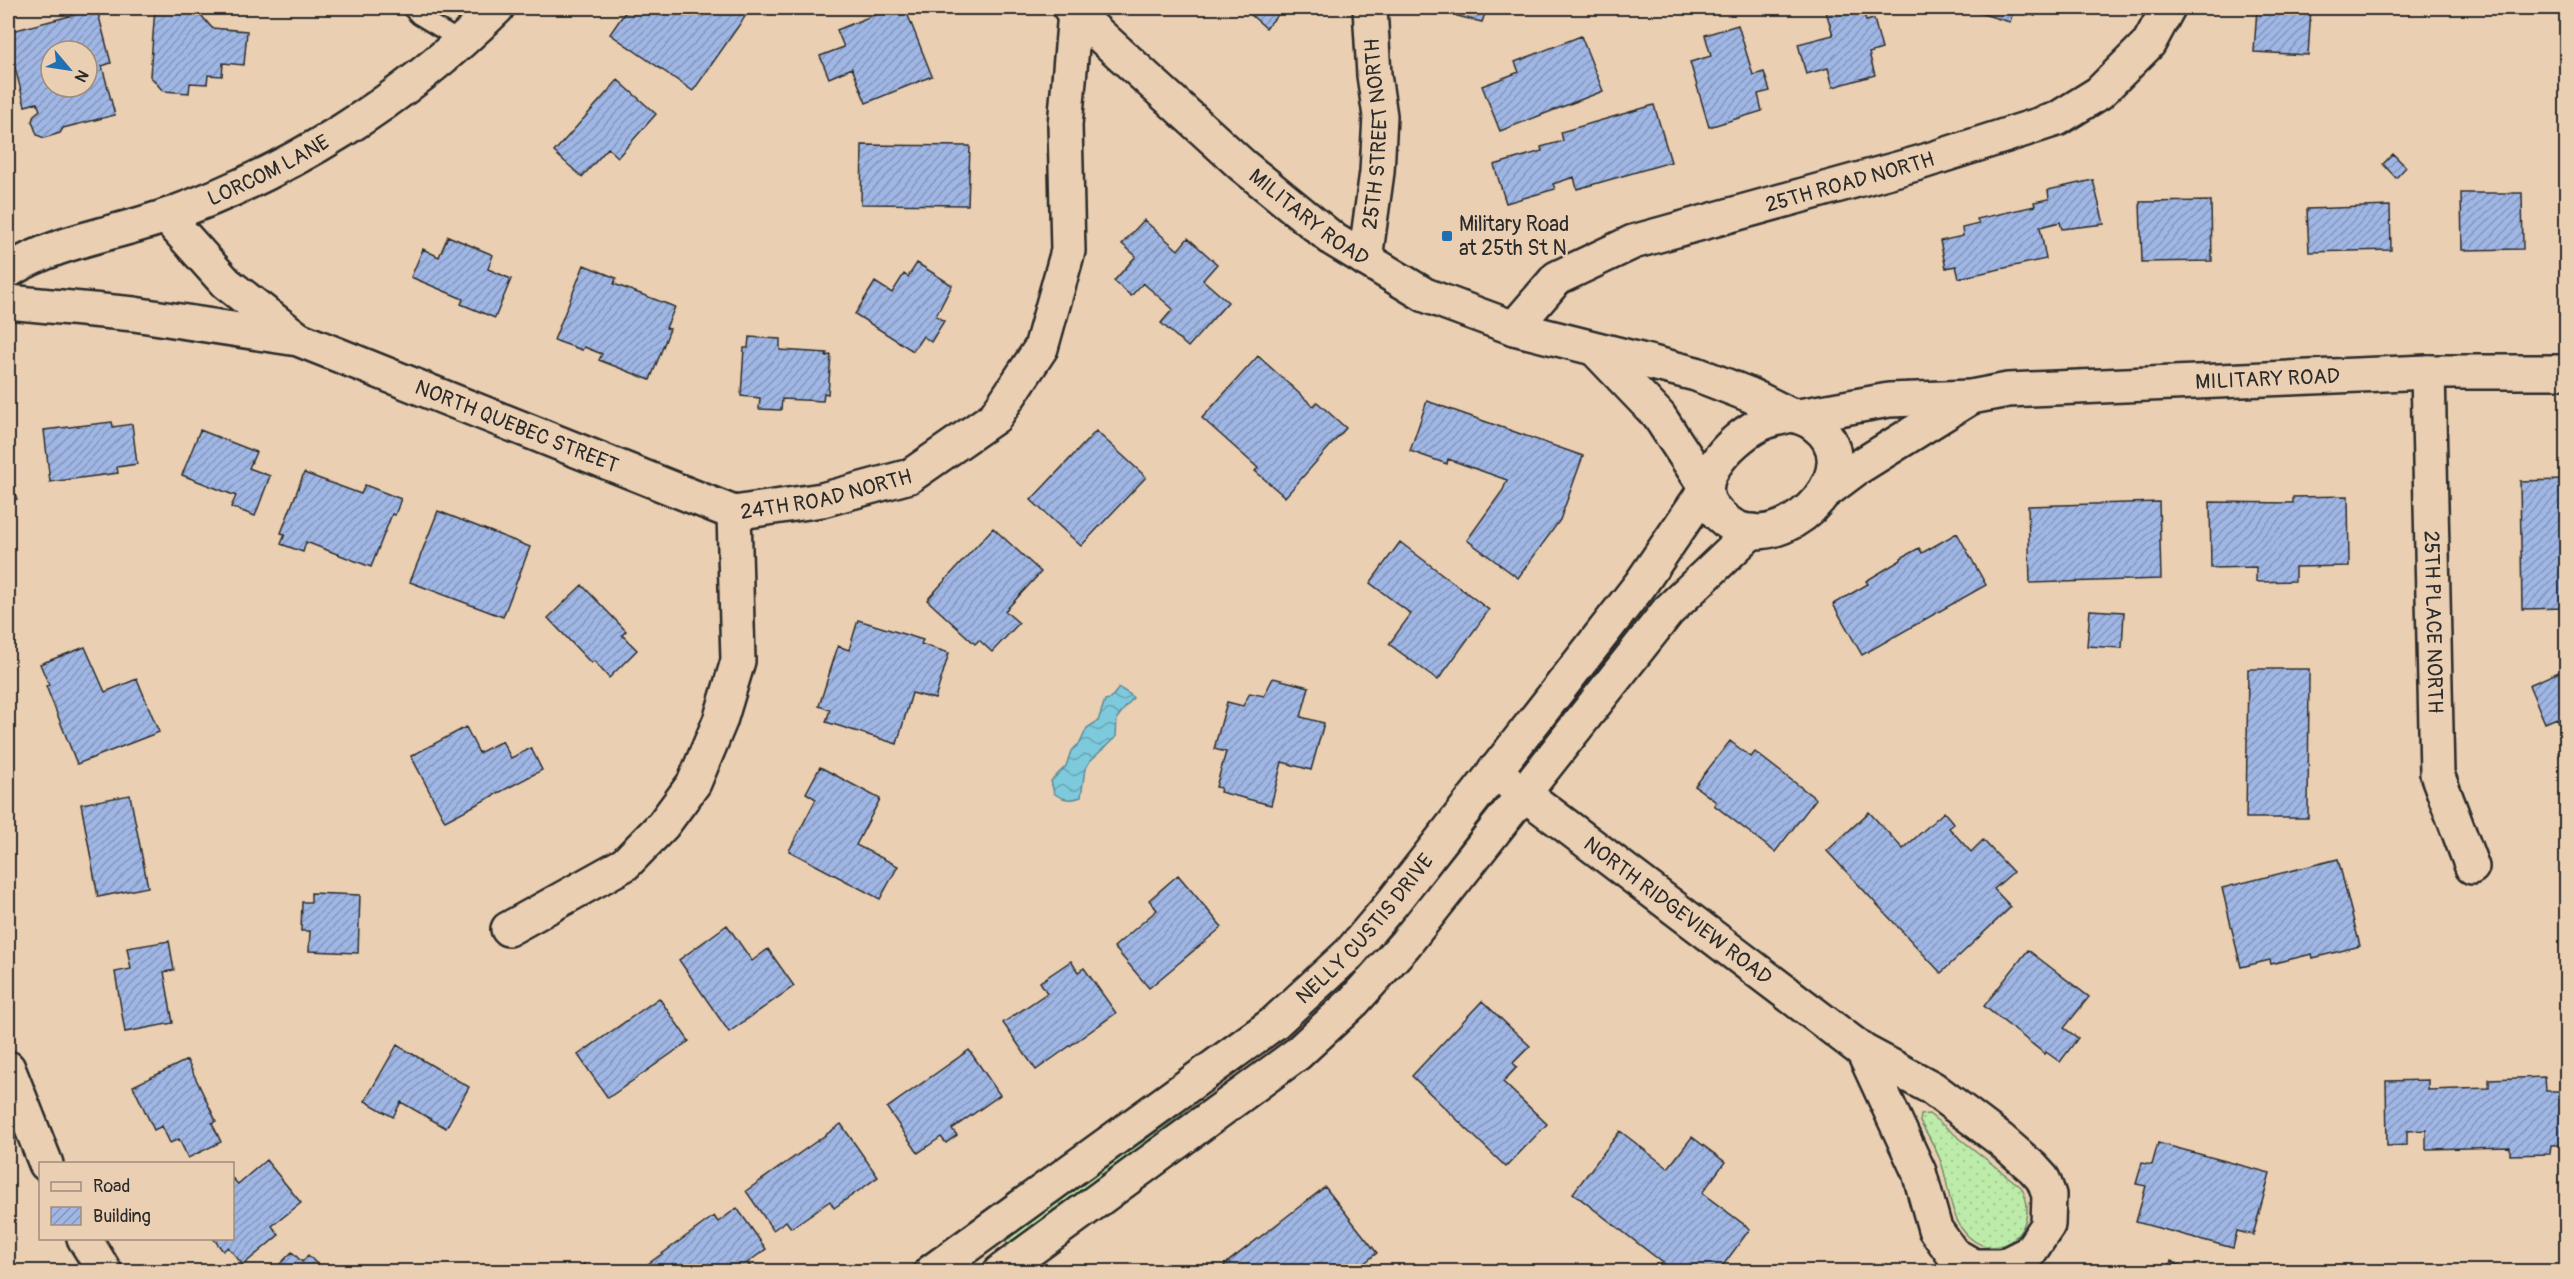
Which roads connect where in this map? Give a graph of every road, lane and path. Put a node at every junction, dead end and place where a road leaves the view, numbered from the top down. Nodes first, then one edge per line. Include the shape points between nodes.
1 (411, 8) edge
2 (497, 8) edge
3 (1370, 8) edge
4 (2168, 8) edge
5 (1073, 10) edge
6 (462, 42) junction
7 (166, 216) junction
8 (1365, 259) junction
9 (8, 271) edge
10 (8, 302) edge
11 (1514, 328) junction
12 (298, 339) junction
13 (1595, 349) junction
14 (2428, 372) junction
15 (2566, 372) edge
16 (1971, 397) junction
17 (1795, 416) junction
18 (1706, 488) junction
19 (1825, 492) junction
20 (734, 513) junction
21 (1752, 531) junction
22 (1494, 771) junction
23 (1524, 794) junction
24 (2472, 867) dead end
25 (508, 929) dead end
26 (1274, 1024) junction
27 (1863, 1051) junction
28 (1298, 1054) junction
29 (8, 1068) edge
30 (45, 1162) edge
31 (85, 1240) edge
32 (946, 1267) edge
33 (105, 1272) edge
34 (1000, 1272) edge

1 - 6 lane
2 - 6 street, LORCOM LANE
3 - 8 street, 25TH STREET NORTH via 1380,116
4 - 11 street, 25TH ROAD NORTH via 2149,43 2099,93 2057,119 1918,163 1633,242 1557,278
5 - 8 street, MILITARY ROAD via 1242,165 1334,240
5 - 20 street, 24TH ROAD NORTH via 1065,125 1068,251 1041,348 995,417 910,476 822,500
6 - 7 street, LORCOM LANE via 385,104 274,171
7 - 9 street, LORCOM LANE via 60,249
7 - 12 street, NORTH QUEBEC STREET via 226,283
8 - 11 street, MILITARY ROAD via 1425,295
10 - 12 street, NORTH QUEBEC STREET via 134,314
11 - 13 street, MILITARY ROAD
12 - 20 street, NORTH QUEBEC STREET
13 - 17 street, MILITARY ROAD via 1696,374
13 - 18 street via 1659,416
14 - 15 street, MILITARY ROAD
14 - 16 street, MILITARY ROAD via 2008,390
14 - 24 street, 25TH PLACE NORTH via 2438,774
16 - 17 street, MILITARY ROAD via 1888,399
16 - 19 street, MILITARY ROAD
17 - 18 street via 1763,423 1740,438 1713,467
17 - 19 street via 1825,433 1833,453 1833,473
18 - 21 street via 1708,502 1726,521
18 - 22 street, NELLY CUSTIS DRIVE via 1640,585
19 - 21 street via 1793,524
20 - 25 street, 24TH ROAD NORTH via 738,662 720,721 694,783 663,825 625,864
21 - 23 street, NELLY CUSTIS DRIVE via 1668,611
22 - 23 street, NORTH RIDGEVIEW ROAD
22 - 26 street, NELLY CUSTIS DRIVE via 1350,952
23 - 27 street, NORTH RIDGEVIEW ROAD
23 - 28 street, NELLY CUSTIS DRIVE via 1405,944 1354,1001
26 - 28 street
26 - 32 street, NELLY CUSTIS DRIVE
27 - 27 street, NORTH RIDGEVIEW ROAD via 1919,1172 1935,1229 1953,1254 1974,1266 2003,1266 2029,1253 2048,1225 2049,1195 2043,1179 2001,1140 1932,1088
28 - 34 street, NELLY CUSTIS DRIVE
29 - 30 street
31 - 33 street

